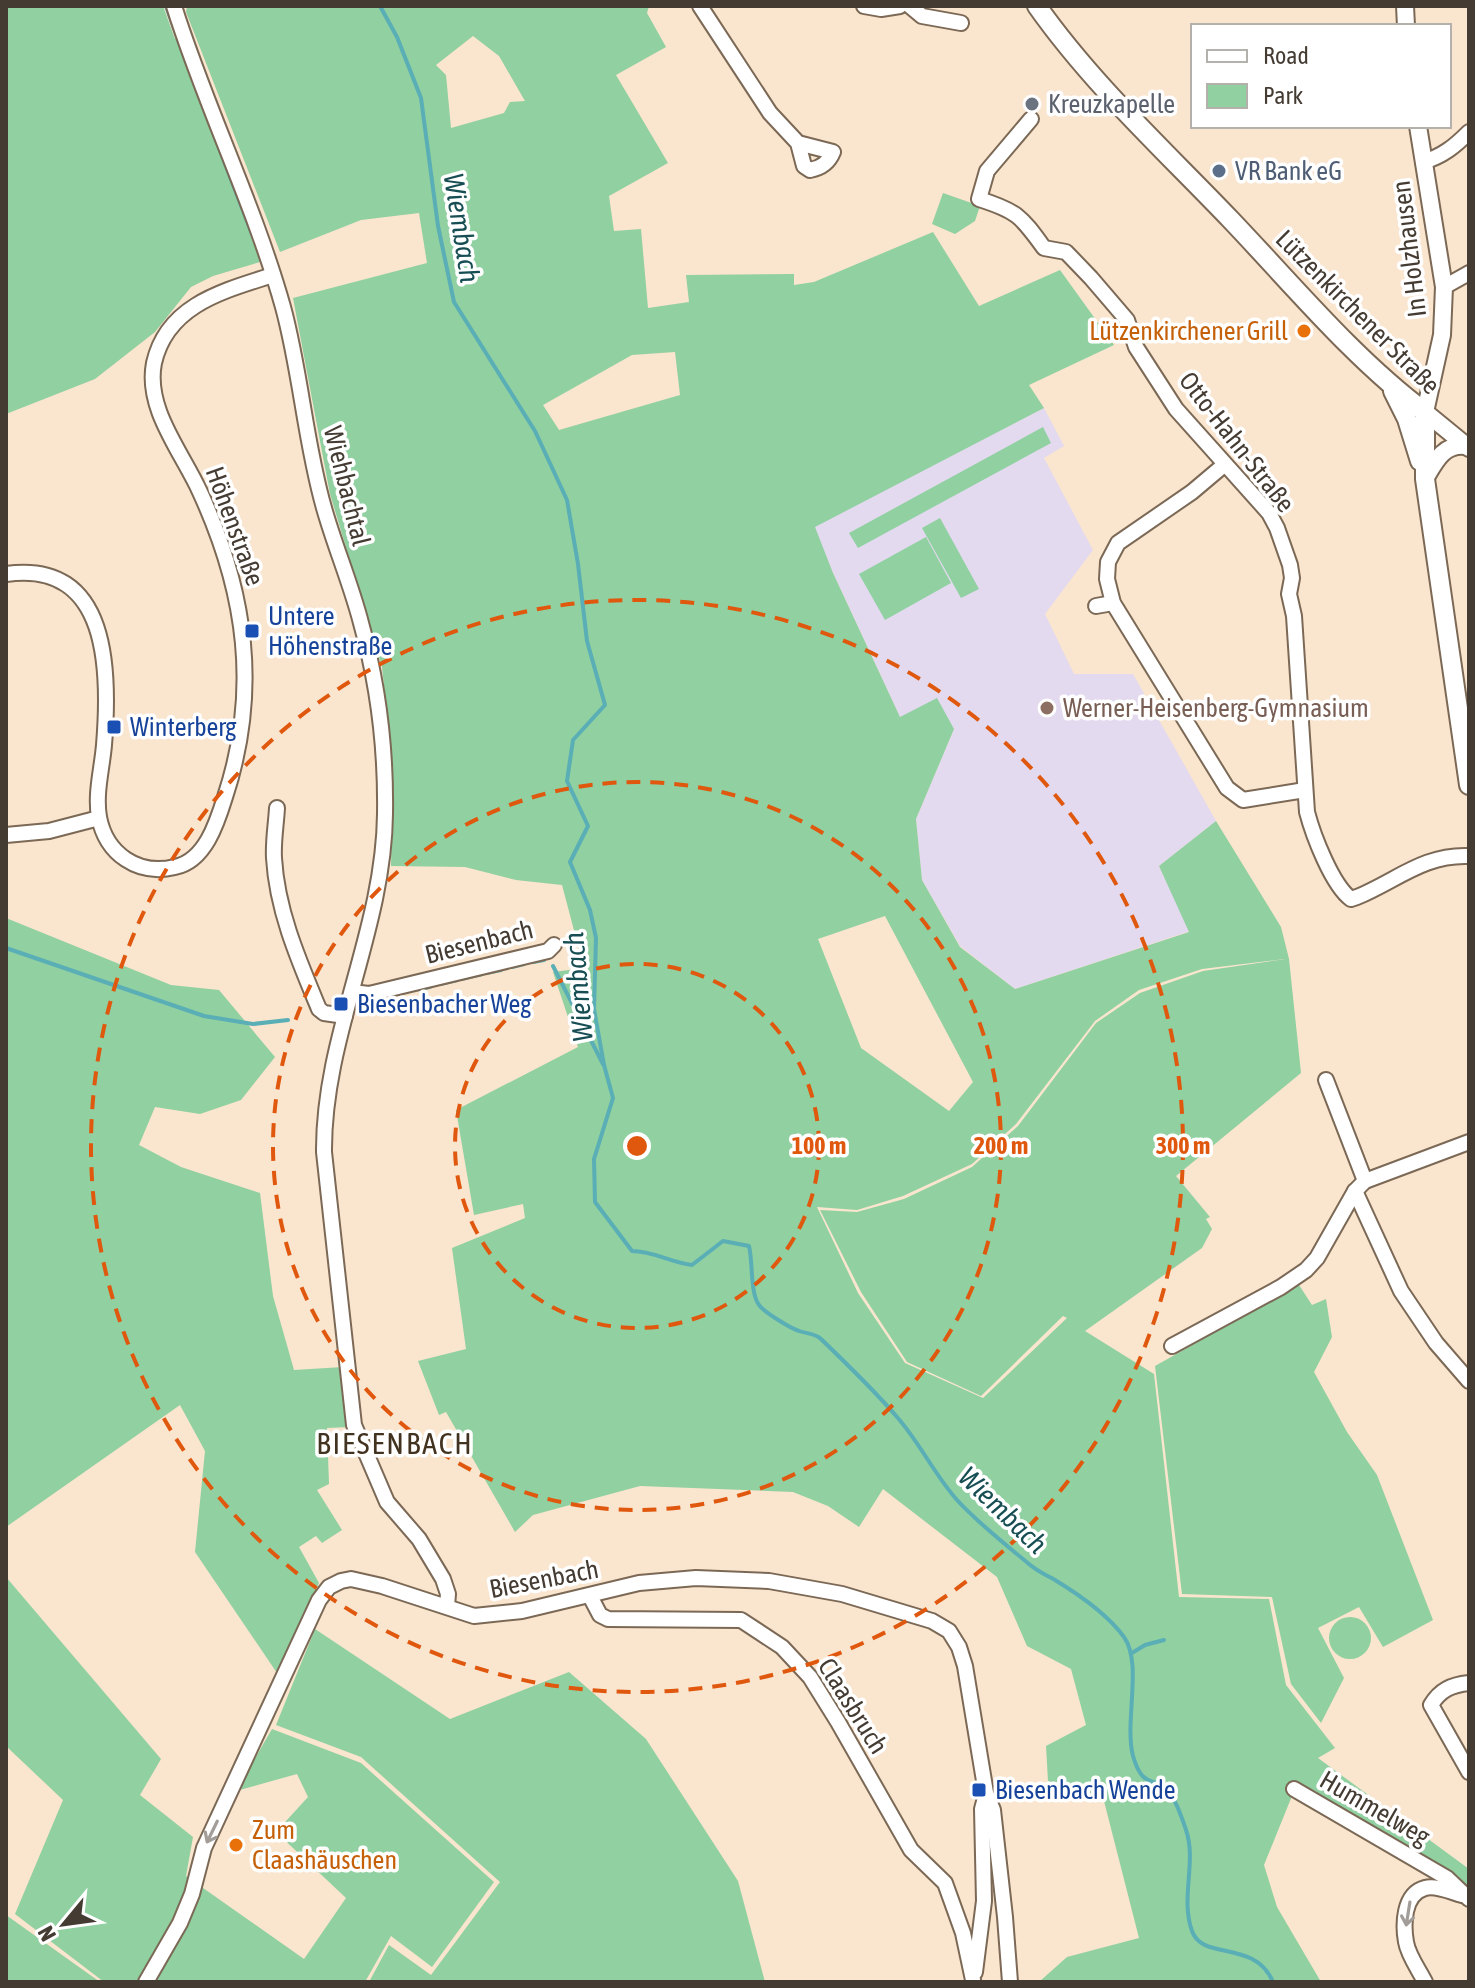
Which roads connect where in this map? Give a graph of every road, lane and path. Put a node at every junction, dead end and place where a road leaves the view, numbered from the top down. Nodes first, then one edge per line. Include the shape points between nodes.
1 (174, 6) edge
2 (700, 6) edge
3 (864, 6) edge
4 (900, 6) edge
5 (910, 6) edge
6 (1037, 6) edge
7 (961, 23) dead end
8 (1031, 119) dead end
9 (1418, 128) edge
10 (1469, 132) edge
11 (798, 143) dead end
12 (1423, 162) junction
13 (1469, 273) edge
14 (273, 275) junction
15 (1444, 287) junction
16 (1433, 377) junction
17 (1390, 386) junction
18 (1425, 412) junction
19 (1467, 447) edge
20 (1224, 465) junction
21 (1425, 479) junction
22 (6, 574) edge
23 (1113, 603) junction
24 (1096, 606) dead end
25 (1469, 785) edge
26 (1305, 790) junction
27 (277, 808) dead end
28 (99, 818) junction
29 (6, 835) edge
30 (1469, 856) edge
31 (554, 945) dead end
32 (352, 992) junction
33 (345, 1016) junction
34 (1326, 1080) dead end
35 (1469, 1142) edge
36 (1360, 1186) junction
37 (1172, 1346) dead end
38 (1469, 1381) edge
39 (590, 1596) junction
40 (447, 1606) junction
41 (1469, 1683) edge
42 (1469, 1772) edge
43 (1294, 1789) dead end
44 (986, 1793) junction
45 (1466, 1897) edge
46 (973, 1981) edge
47 (146, 1982) edge
48 (1010, 1982) edge
49 (1425, 1982) edge

1 - 14 street, Wiehbachtal
2 - 11 street via 770,113
3 - 4 street
5 - 7 street via 922,16
6 - 17 main road, Lützenkirchener Straße via 1087,69
8 - 20 street, Otto-Hahn-Straße via 987,171 979,199 1020,216 1044,248 1066,252 1091,278 1127,320 1136,347 1176,409
9 - 12 street, In Holzhausen
10 - 12 street via 1453,148
12 - 15 street, In Holzhausen
13 - 15 street
14 - 28 street, Höhenstraße via 200,301 173,321 153,367 160,414 200,490 238,601 246,676 231,781 204,845 178,867 135,866 117,853
14 - 32 street, Wiehbachtal via 291,337 323,507 370,658 380,726 382,862
15 - 16 street, In Holzhausen
16 - 17 street via 1408,389
16 - 18 street, In Holzhausen
17 - 18 main road, Lützenkirchener Straße
17 - 21 main road via 1407,419
18 - 19 street
18 - 21 main road, Lützenkirchener Straße
19 - 21 street via 1443,452
20 - 23 street via 1118,543 1107,570
20 - 26 street, Otto-Hahn-Straße via 1269,513 1290,565
21 - 25 main road, Lützenkirchener Straße
22 - 28 street, Höhenstraße via 25,571 63,582 93,614 105,664
23 - 24 street
23 - 26 street via 1234,796 1243,800
26 - 30 street, Otto-Hahn-Straße via 1312,831 1351,899 1431,860
27 - 33 street via 275,867 293,945 319,1009
28 - 29 street
31 - 32 street, Biesenbach via 548,951 378,992
32 - 33 street
33 - 40 street via 331,1071 324,1152 354,1425 387,1502 419,1539 443,1579
34 - 36 street
35 - 36 street
36 - 37 street via 1306,1270
36 - 38 street via 1401,1291
39 - 40 street, Biesenbach via 495,1615 464,1614
39 - 44 street, Biesenbach via 682,1579 769,1581 842,1594 932,1621 949,1631 965,1666
39 - 46 street, Claasbruch via 608,1619 741,1620 782,1647 810,1677 911,1850 945,1883
40 -> 47 street via 351,1579 329,1587 227,1801 180,1923
41 - 42 street via 1438,1693 1431,1705
43 - 45 street, Hummelweg via 1447,1878
44 - 46 street, Claasbruch via 984,1901
44 - 48 street, Biesenbach via 993,1810
45 -> 49 street via 1435,1887 1412,1897 1405,1912 1406,1945

